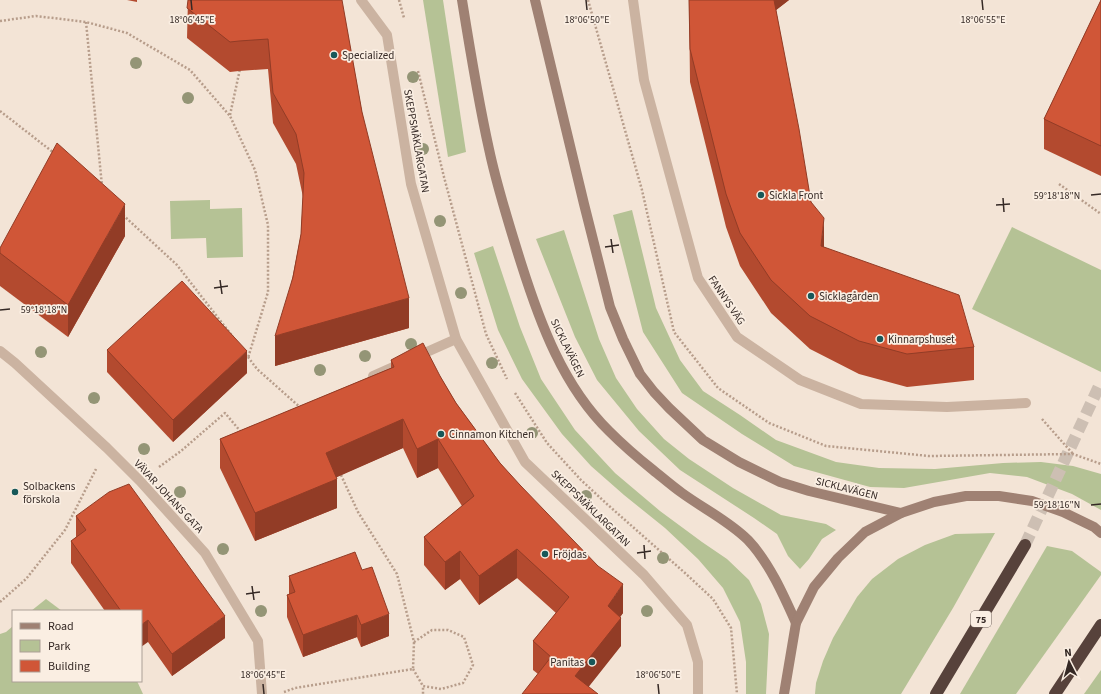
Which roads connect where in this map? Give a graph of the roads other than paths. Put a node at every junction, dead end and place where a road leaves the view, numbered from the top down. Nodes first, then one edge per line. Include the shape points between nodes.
1 (361, 0) edge
2 (462, 0) edge
3 (535, 0) edge
4 (633, 0) edge
5 (456, 339) junction
6 (0, 351) edge
7 (365, 380) edge
8 (1026, 403) road end
9 (901, 513) junction
10 (1101, 533) edge
11 (1025, 545) tunnel mouth
12 (796, 623) junction
13 (1101, 625) edge
14 (262, 694) edge
15 (698, 694) edge
16 (784, 694) edge
17 (936, 694) edge
18 (1054, 694) edge

1 - 5 street, SKEPPSMÄKLARGATAN via 387,35 411,184
2 - 12 main road, SICKLAVÄGEN via 489,150 510,228 531,293 555,353 569,380 608,431 633,454 749,541 762,557 781,590
3 - 9 main road, SICKLAVÄGEN via 610,307 640,374 669,408 703,440 739,462 780,482
4 - 8 street, FANNYS VÄG via 644,80 698,278 737,337 800,380 861,404 947,407
5 - 7 street
5 - 15 street, SKEPPSMÄKLARGATAN via 525,462 644,575 687,625 698,662
6 - 14 street, VÄVAR JOHANS GATA via 107,448 205,553 258,640
9 - 10 main road via 934,502 966,496 999,496 1032,501 1063,512
9 - 12 main road via 865,532 838,558 814,587
11 - 17 highway, 75
12 - 16 main road
13 - 18 highway

